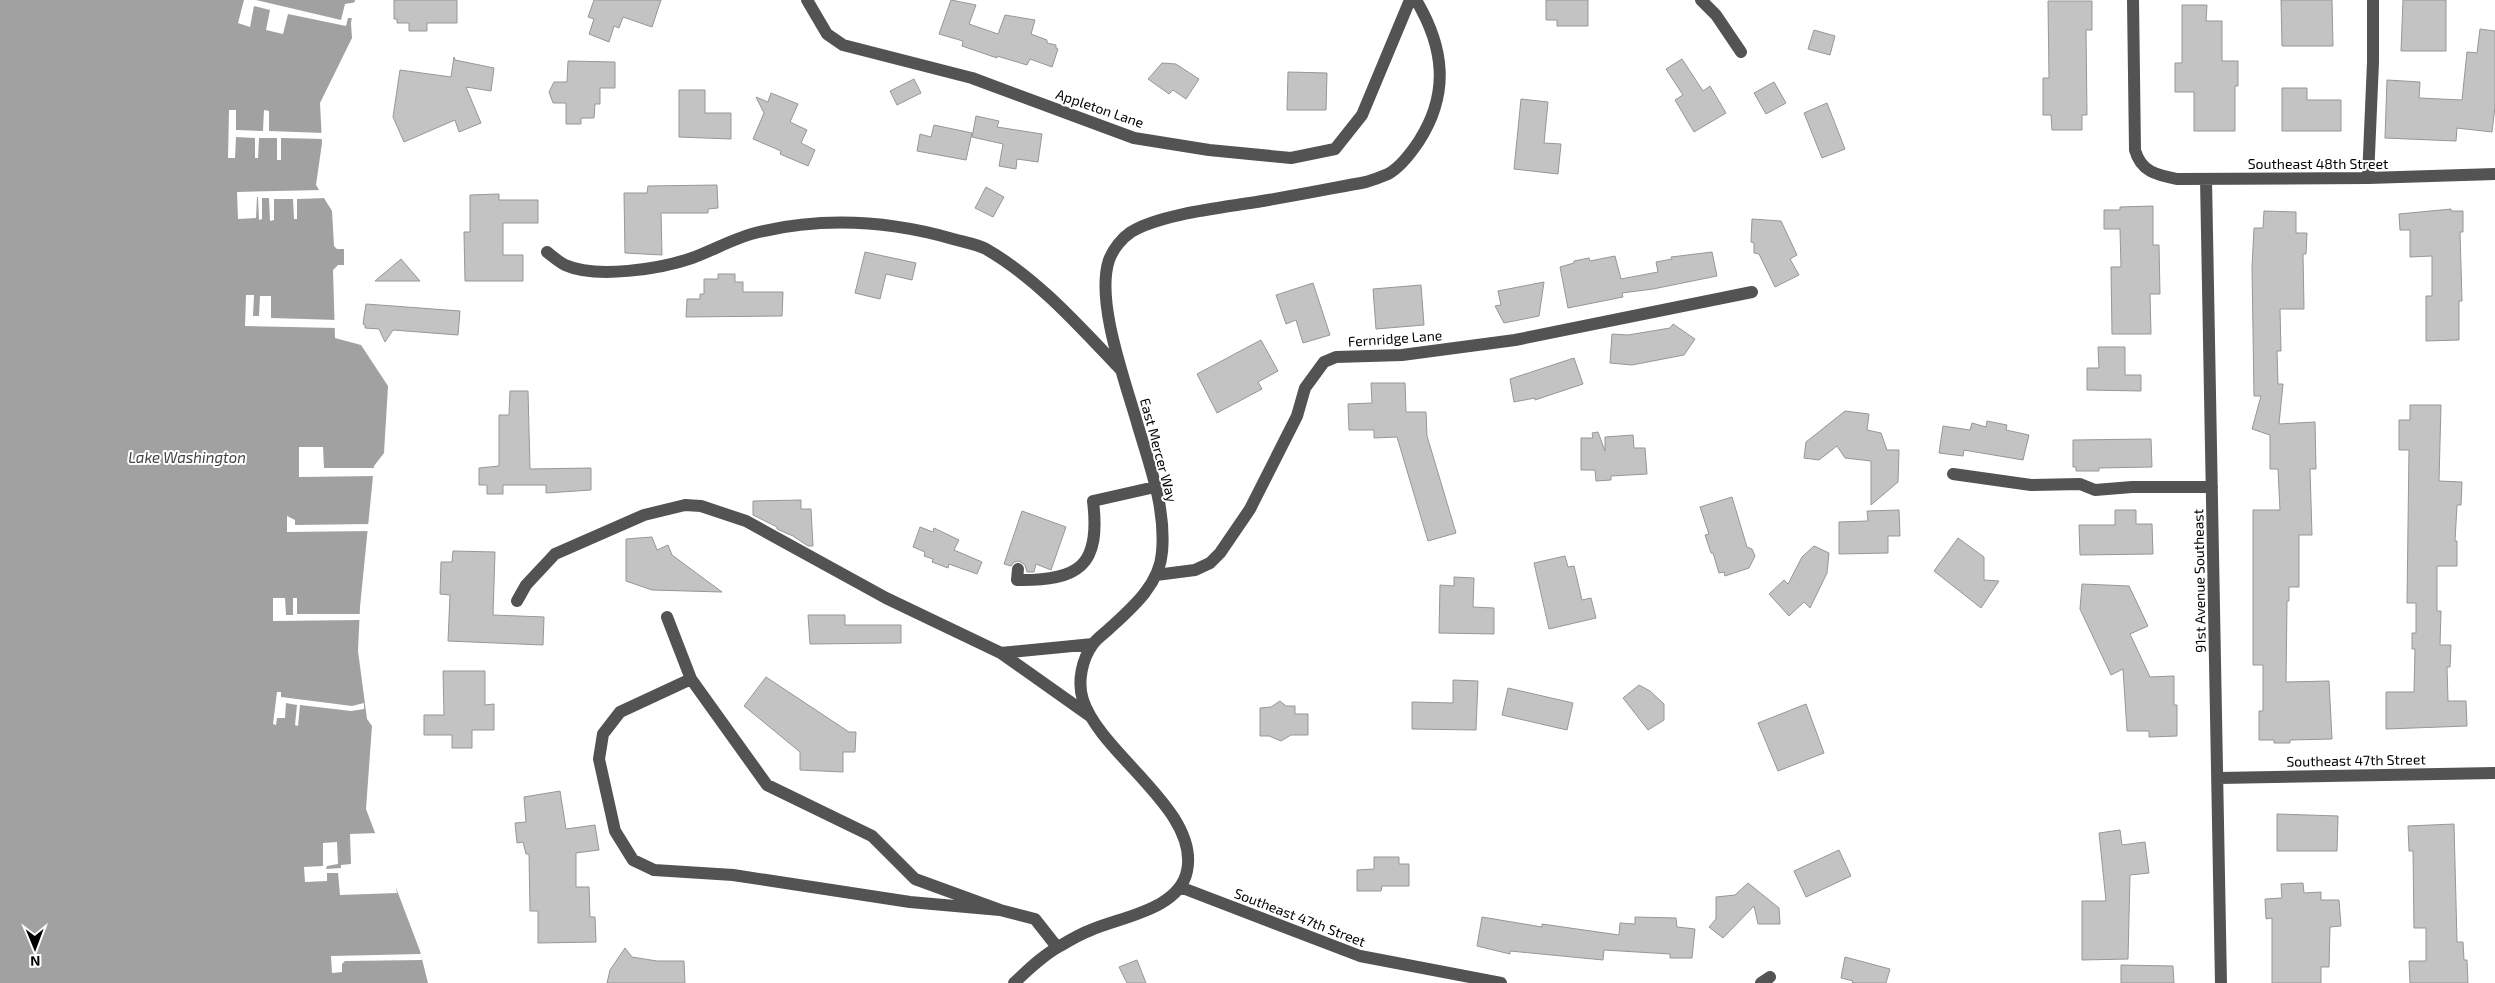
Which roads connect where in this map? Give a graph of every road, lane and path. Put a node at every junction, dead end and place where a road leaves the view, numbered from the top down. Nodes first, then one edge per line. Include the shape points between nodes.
1 (808, 0) edge
2 (1410, 0) edge
3 (1416, 0) edge
4 (1702, 0) edge
5 (2132, 0) edge
6 (2373, 0) edge
7 (1741, 52) dead end
8 (2495, 174) edge
9 (2206, 178) junction
10 (2368, 178) junction
11 (547, 252) dead end
12 (1752, 292) dead end
13 (1123, 371) junction
14 (1952, 474) dead end
15 (1155, 487) junction
16 (2212, 487) junction
17 (1018, 568) dead end
18 (1156, 575) junction
19 (517, 601) dead end
20 (667, 617) dead end
21 (1093, 644) junction
22 (1001, 654) junction
23 (691, 679) junction
24 (1092, 717) junction
25 (2495, 773) edge
26 (2218, 778) junction
27 (1180, 887) junction
28 (1000, 910) junction
29 (1057, 947) junction
30 (1014, 983) edge
31 (1501, 983) edge
32 (2221, 983) edge

1 - 2 street, Appleton Lane via 827,34 843,45 972,78 1134,138 1291,158 1336,149 1362,114
3 - 13 street, East Mercer Way via 1427,19 1441,67 1439,97 1430,124 1410,155 1389,173 1366,182 1194,212 1130,233 1118,244 1109,260 1106,279 1106,303
4 - 7 street
5 - 9 street, Southeast 48th Street via 2135,150 2144,168 2156,174 2177,179
6 - 10 street
8 - 10 street, Southeast 48th Street
9 - 10 street, Southeast 48th Street
9 - 16 street, 91st Avenue Southeast
11 - 13 street via 565,265 581,269 638,270 691,258 757,232 817,222 876,224 935,234 985,248 1025,277
12 - 18 street, Fernridge Lane via 1515,340 1402,355 1336,357 1324,362 1305,388 1297,416 1250,509 1220,553 1210,563 1194,570
13 - 15 street, East Mercer Way
14 - 16 street via 2031,485 2080,484 2095,490 2147,486
15 - 17 street via 1094,501 1093,546 1085,564 1072,572 1043,581 1017,580
15 - 18 street, East Mercer Way via 1162,519 1162,555
16 - 26 street, 91st Avenue Southeast
18 - 21 street, East Mercer Way via 1144,595
19 - 22 street via 526,585 556,554 644,515 685,505 701,506 746,521 886,598
20 - 23 street
21 - 22 street
21 - 24 street, East Mercer Way via 1080,672 1083,699
22 - 24 street
23 - 28 street via 767,785 872,836 915,879
23 - 28 street via 620,712 603,734 599,759 615,831 633,860 654,870 733,875 910,902
24 - 27 street, East Mercer Way via 1102,735 1176,819 1187,852 1187,871
25 - 26 street, Southeast 47th Street
26 - 32 street, 91st Avenue Southeast
27 - 29 street via 1150,910 1093,929
27 - 31 street, Southeast 47th Street via 1360,956
28 - 29 street via 1035,919
29 - 30 street

